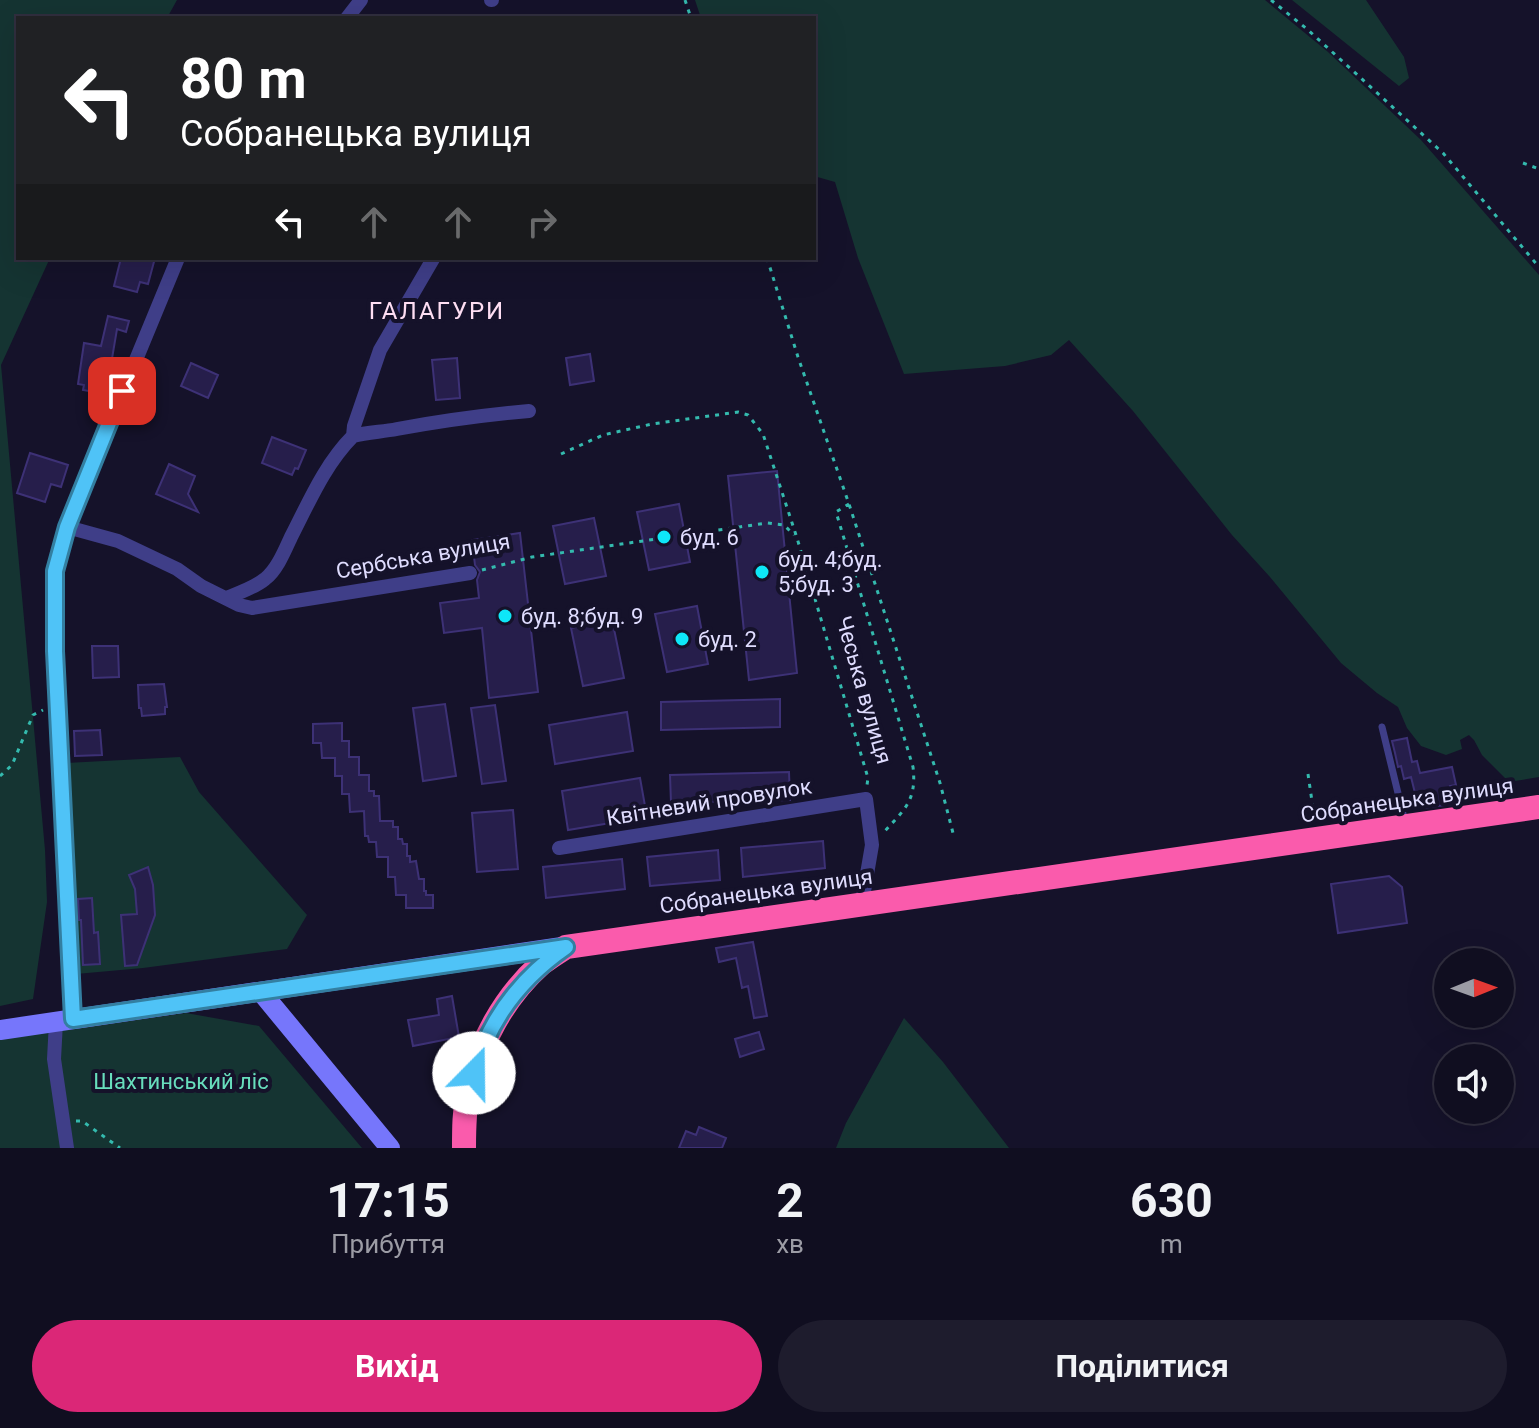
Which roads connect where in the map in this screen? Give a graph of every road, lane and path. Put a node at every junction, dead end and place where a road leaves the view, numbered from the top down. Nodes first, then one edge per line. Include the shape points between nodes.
1 (361, 0) edge
2 (1271, 0) edge
3 (349, 16) edge
4 (1523, 163) dead end
5 (1539, 169) edge
6 (177, 260) edge
7 (432, 260) edge
8 (768, 260) edge
9 (1539, 267) edge
10 (529, 411) dead end
11 (353, 436) junction
12 (561, 454) dead end
13 (849, 504) junction
14 (67, 527) junction
15 (797, 538) junction
16 (470, 573) joint
17 (226, 598) junction
18 (58, 704) junction
19 (1382, 727) dead end
20 (1308, 774) dead end
21 (0, 776) edge
22 (866, 799) junction
23 (1539, 807) edge
24 (1405, 826) junction
25 (953, 833) dead end
26 (1317, 839) junction
27 (872, 845) junction
28 (559, 848) dead end
29 (862, 903) junction
30 (566, 947) junction
31 (262, 993) junction
32 (64, 1020) junction
33 (0, 1030) edge
34 (465, 1113) junction
35 (63, 1119) junction
36 (67, 1148) edge
37 (120, 1148) edge
38 (390, 1148) edge
39 (453, 1148) edge
40 (464, 1148) edge

1 - 3 street
2 - 9 path via 1443,153
4 - 5 path
6 - 14 street
7 - 11 street via 380,350
8 - 13 path
10 - 11 street
11 - 17 street via 321,478 268,578
12 - 15 path, Чеська вулиця via 603,435 652,424 748,415 763,434
13 - 25 path
13 - 27 path via 836,512 915,783 906,807
14 - 17 street, Сербська вулиця via 118,541
14 - 18 street via 55,571
15 - 16 path, Сербська вулиця via 784,525 767,523 532,557
15 - 22 path, Чеська вулиця via 868,778
16 - 17 street, Сербська вулиця via 252,608
18 - 21 path via 33,715 12,765
18 - 32 street
19 - 24 lane
20 - 26 path
22 - 27 street, Чеська вулиця
22 - 28 street, Квітневий провулок
23 - 24 highway, Собранецька вулиця
24 - 26 highway, Собранецька вулиця
26 - 29 highway, Собранецька вулиця
27 - 29 street, Чеська вулиця
29 - 30 highway, Собранецька вулиця
30 - 31 main road, Собранецька вулиця
30 - 34 highway via 542,964 501,1011 479,1054
31 - 32 main road, Собранецька вулиця
31 - 38 main road
32 - 33 main road, Собранецька вулиця
32 - 35 street via 54,1059
34 - 39 highway
34 - 40 highway
35 - 36 street
35 - 37 path via 82,1121

